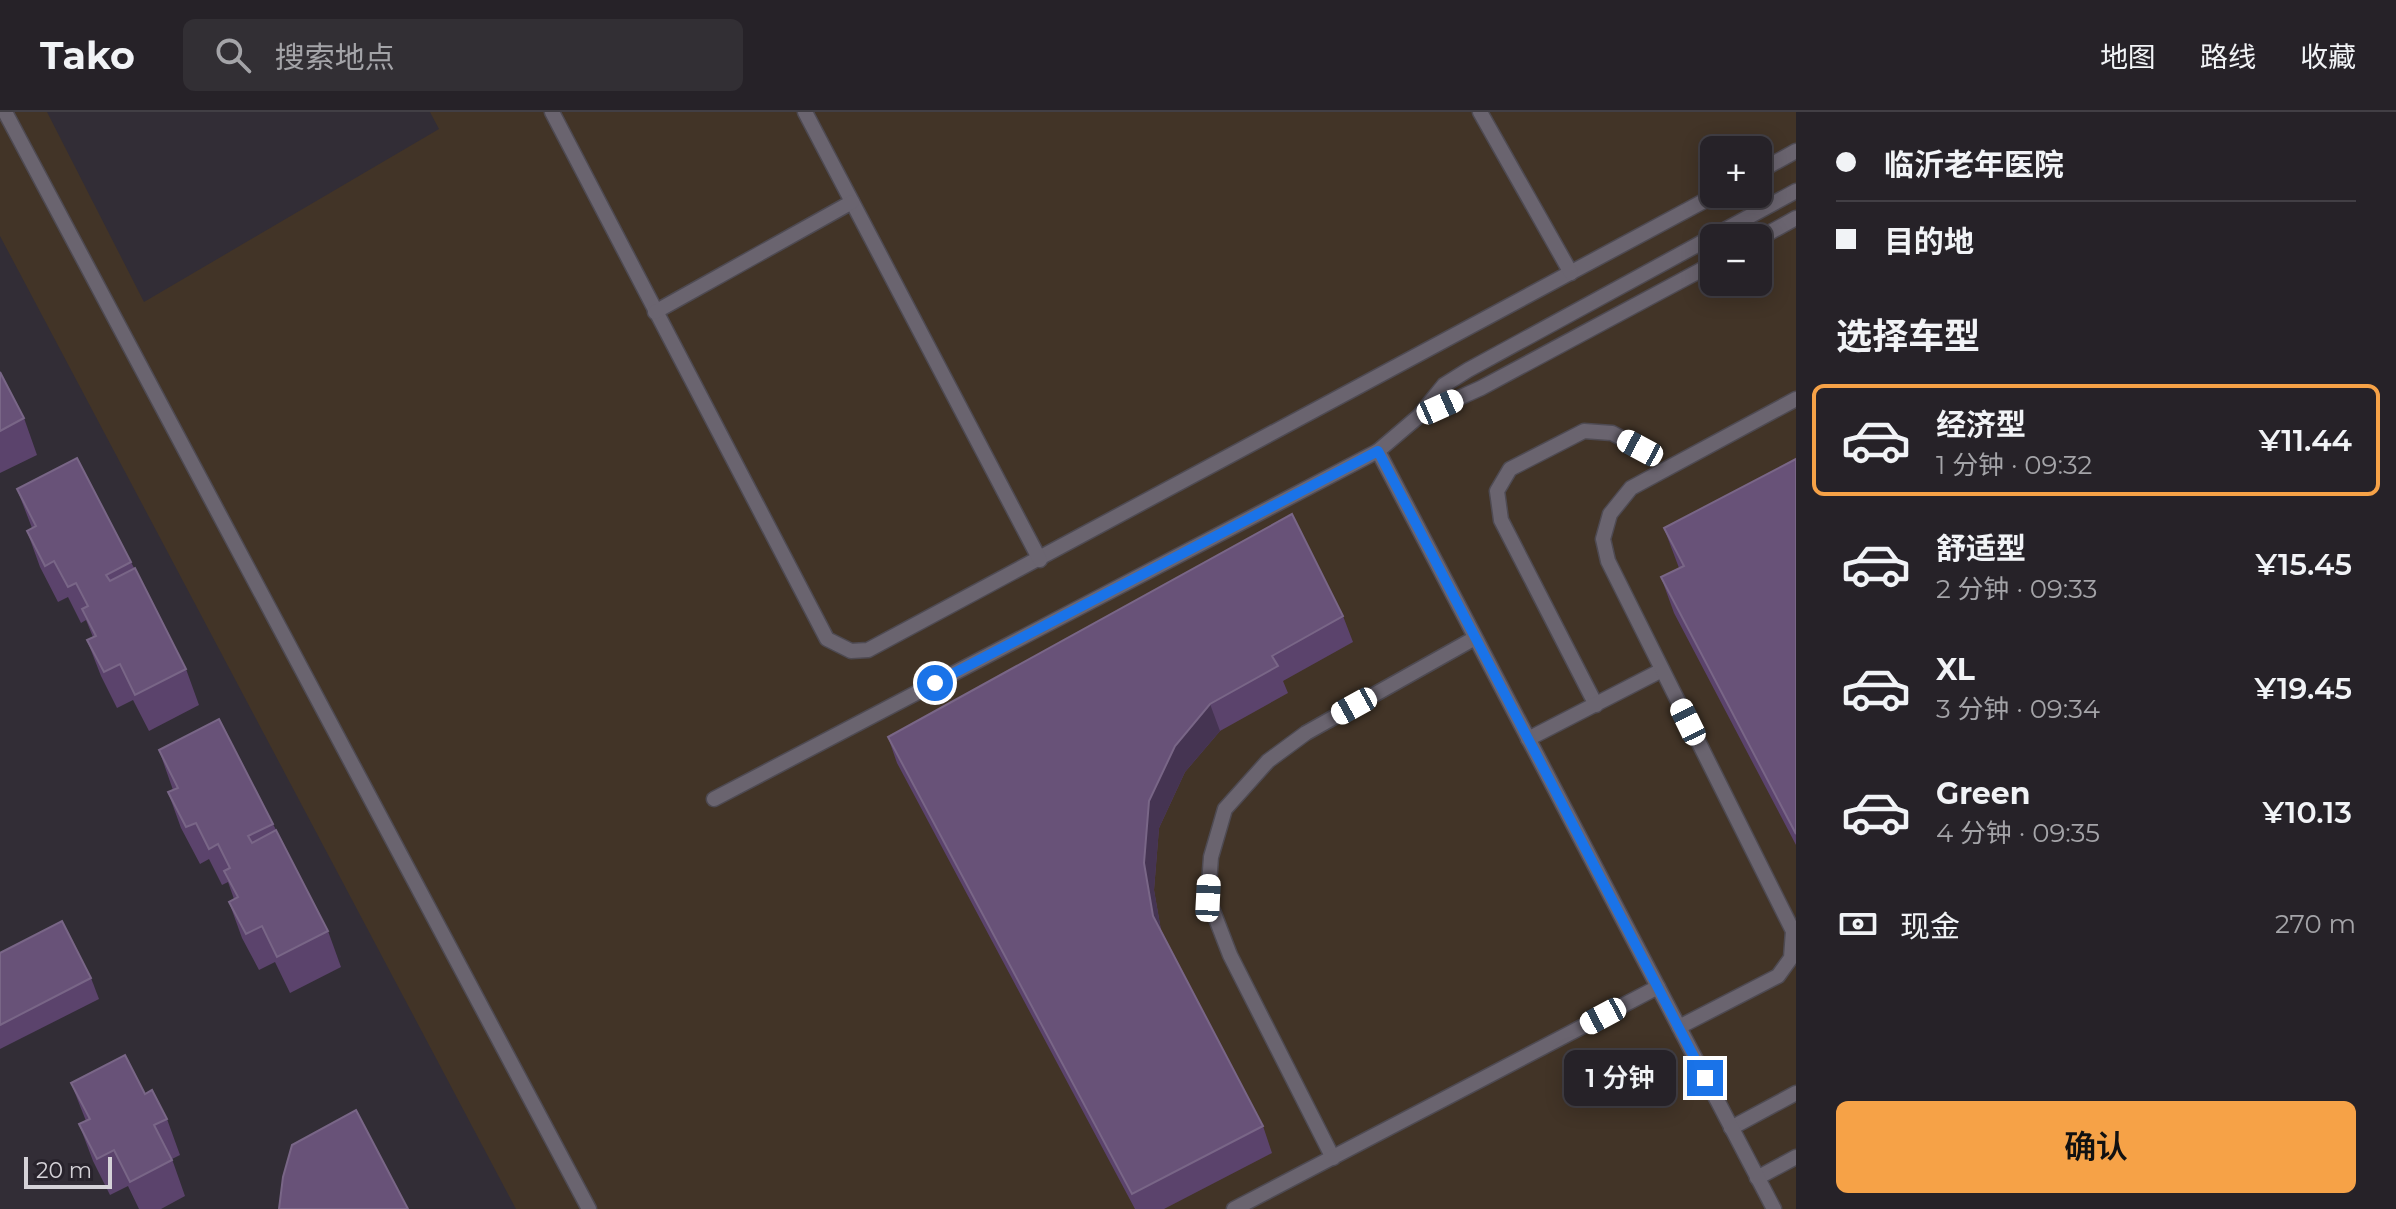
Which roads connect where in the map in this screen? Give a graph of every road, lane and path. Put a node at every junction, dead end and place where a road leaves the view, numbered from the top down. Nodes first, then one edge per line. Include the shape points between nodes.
1 (5, 112) edge
2 (552, 112) edge
3 (805, 112) edge
4 (1480, 112) edge
5 (1796, 151) edge
6 (1772, 164) edge
7 (1796, 191) edge
8 (852, 202) junction
9 (1700, 203) edge
10 (1796, 219) edge
11 (1772, 232) edge
12 (1700, 271) edge
13 (1571, 273) junction
14 (655, 312) junction
15 (1796, 399) edge
16 (1419, 416) junction
17 (1640, 448) dead end
18 (1378, 451) junction
19 (1040, 560) junction
20 (1475, 638) junction
21 (1662, 670) junction
22 (1596, 705) junction
23 (1528, 739) junction
24 (714, 799) dead end
25 (1658, 987) junction
26 (1679, 1027) junction
27 (1796, 1093) edge
28 (1731, 1128) junction
29 (1796, 1157) edge
30 (1333, 1158) junction
31 (1757, 1178) junction
32 (589, 1209) edge
33 (1234, 1209) edge
34 (1774, 1209) edge

1 - 32 lane
2 - 14 lane
3 - 8 lane
4 - 13 lane
5 - 6 lane
7 - 16 lane via 1468,370 1444,385
8 - 14 lane
8 - 19 lane
9 - 13 lane
10 - 11 lane
12 - 16 lane
13 - 19 lane
14 - 19 lane via 827,639 851,651 868,650
15 - 21 lane via 1631,488 1610,514 1603,539 1608,561
16 - 18 lane
17 - 22 lane via 1612,433 1584,431 1510,469 1497,491 1501,520
18 - 20 lane
18 - 24 lane
20 - 23 lane
20 - 30 lane via 1306,733 1268,761 1225,809 1211,857 1208,898 1230,955
21 - 22 lane
21 - 26 lane via 1793,931 1791,958 1778,976
22 - 23 lane
23 - 25 lane
25 - 26 lane
25 - 30 lane
26 - 28 lane
27 - 28 lane
28 - 31 lane
29 - 31 lane
30 - 33 lane
31 - 34 lane

